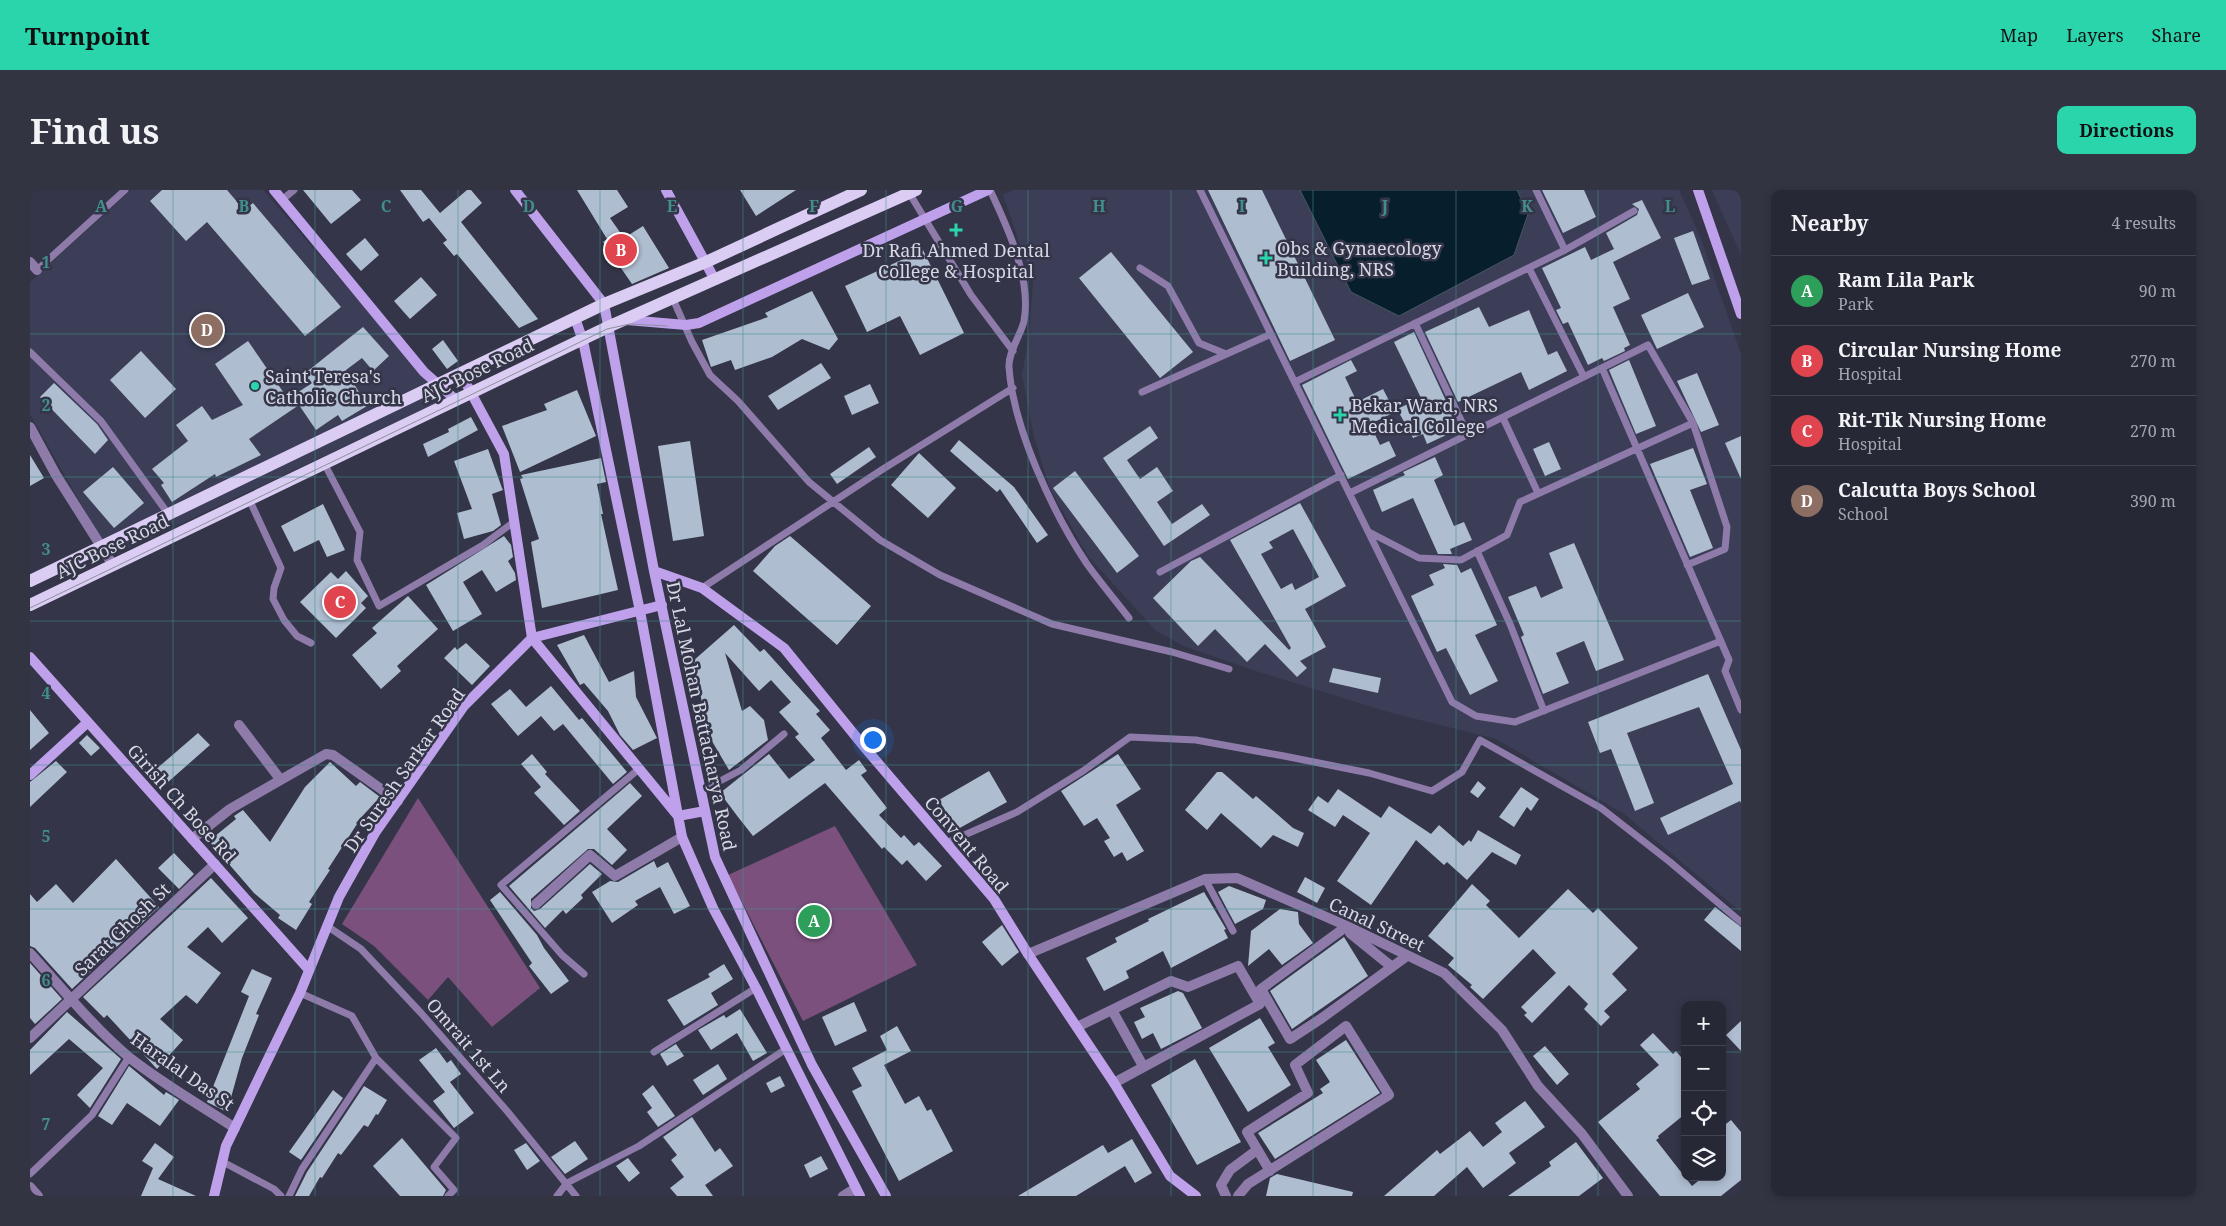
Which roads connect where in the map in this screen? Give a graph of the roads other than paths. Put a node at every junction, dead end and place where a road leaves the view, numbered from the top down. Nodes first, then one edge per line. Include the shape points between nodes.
1 (126, 190) edge
2 (274, 190) edge
3 (294, 190) edge
4 (515, 190) edge
5 (862, 190) edge
6 (989, 190) edge
7 (1200, 190) edge
8 (1536, 190) edge
9 (1698, 190) edge
10 (668, 191) edge
11 (911, 191) edge
12 (282, 199) junction
13 (1634, 211) dead end
14 (926, 220) junction
15 (1565, 250) junction
16 (706, 262) junction
17 (33, 266) edge
18 (1140, 268) dead end
19 (1529, 268) junction
20 (715, 280) junction
21 (673, 300) junction
22 (604, 304) junction
23 (1741, 314) edge
24 (575, 318) junction
25 (627, 320) junction
26 (1415, 323) junction
27 (686, 325) junction
28 (610, 326) junction
29 (1271, 334) junction
30 (582, 339) junction
31 (1013, 351) junction
32 (30, 352) edge
33 (1226, 354) junction
34 (1602, 368) junction
35 (461, 374) junction
36 (1584, 377) junction
37 (1295, 382) junction
38 (439, 384) junction
39 (1013, 388) junction
40 (471, 392) junction
41 (1142, 392) dead end
42 (456, 400) junction
43 (1503, 418) junction
44 (1692, 423) junction
45 (30, 428) edge
46 (1468, 435) junction
47 (1636, 449) junction
48 (324, 463) junction
49 (1341, 475) junction
50 (1350, 493) junction
51 (1538, 493) junction
52 (249, 500) junction
53 (833, 501) junction
54 (169, 515) junction
55 (514, 521) junction
56 (1368, 531) junction
57 (102, 548) junction
58 (1477, 551) junction
59 (113, 565) junction
60 (1687, 565) junction
61 (654, 571) junction
62 (1160, 572) dead end
63 (30, 581) edge
64 (702, 588) junction
65 (30, 605) edge
66 (662, 605) junction
67 (640, 611) junction
68 (1129, 618) dead end
69 (532, 638) junction
70 (1721, 641) junction
71 (311, 643) dead end
72 (30, 657) edge
73 (1229, 670) dead end
74 (1741, 710) edge
75 (1544, 711) junction
76 (88, 722) junction
77 (239, 725) dead end
78 (784, 734) dead end
79 (640, 768) junction
80 (30, 775) edge
81 (280, 779) junction
82 (701, 790) junction
83 (398, 801) junction
84 (705, 812) junction
85 (678, 816) junction
86 (682, 837) junction
87 (192, 839) junction
88 (946, 843) junction
89 (215, 864) junction
90 (1205, 879) junction
91 (536, 904) dead end
92 (1741, 922) edge
93 (327, 926) junction
94 (1346, 928) junction
95 (1233, 931) dead end
96 (30, 952) edge
97 (1028, 954) junction
98 (1407, 956) junction
99 (1392, 967) junction
100 (310, 970) junction
101 (584, 974) dead end
102 (756, 988) junction
103 (300, 993) junction
104 (72, 1000) junction
105 (1112, 1010) junction
106 (1077, 1027) junction
107 (30, 1038) edge
108 (786, 1050) junction
109 (654, 1052) dead end
110 (129, 1057) junction
111 (376, 1058) junction
112 (1143, 1066) junction
113 (1114, 1083) junction
114 (235, 1128) junction
115 (1257, 1150) junction
116 (223, 1162) junction
117 (1270, 1171) junction
118 (30, 1174) edge
119 (567, 1183) junction
120 (30, 1187) edge
121 (858, 1192) edge
122 (217, 1194) edge
123 (38, 1196) edge
124 (281, 1196) edge
125 (288, 1196) edge
126 (448, 1196) edge
127 (557, 1196) edge
128 (576, 1196) edge
129 (843, 1196) edge
130 (886, 1196) edge
131 (1196, 1196) edge
132 (1226, 1196) edge
133 (1238, 1196) edge
134 (1628, 1196) edge

1 - 17 lane
2 - 12 street
3 - 12 lane
4 - 22 street
5 - 16 main road
6 - 14 street
6 - 31 lane via 1011,236 1023,283 1024,320
7 - 29 lane
8 - 15 lane
9 - 23 street
10 - 16 street
11 - 14 lane
11 - 20 main road, AJC Bose Road
12 - 38 street via 424,372
13 - 15 lane
14 - 27 street via 710,319
14 - 31 lane via 970,295
15 - 19 lane
16 - 20 street
16 - 22 main road
18 - 33 lane via 1168,286 1199,343
19 - 26 lane
19 - 36 lane
20 - 21 main road, AJC Bose Road
21 - 25 main road, AJC Bose Road
21 - 27 lane
22 - 24 main road
22 - 28 street, Dr Lal Mohan Battacharya Road
24 - 30 street
24 - 35 main road
25 - 27 street
25 - 28 main road, AJC Bose Road
26 - 37 lane
26 - 46 lane
27 - 53 lane via 710,375 738,401 809,482
28 - 30 main road, AJC Bose Road
28 - 61 street, Dr Lal Mohan Battacharya Road
29 - 33 lane
29 - 37 lane
30 - 40 main road, AJC Bose Road
30 - 67 street
31 - 39 lane via 1009,365
32 - 54 lane via 101,421
33 - 41 lane
34 - 36 lane
34 - 44 lane via 1648,345
34 - 47 lane
35 - 38 main road
35 - 40 street
36 - 43 lane
37 - 49 lane
38 - 42 street
38 - 54 main road
39 - 53 lane
39 - 68 lane via 1020,422 1050,498 1087,563
40 - 42 main road, AJC Bose Road
40 - 55 street via 504,454
42 - 48 main road, AJC Bose Road
43 - 46 lane
43 - 51 lane
44 - 47 lane
44 - 60 lane via 1728,527 1725,549
45 - 57 street
46 - 50 lane
47 - 51 lane
47 - 60 lane
48 - 52 main road, AJC Bose Road
48 - 55 lane via 360,532 357,560 379,606 483,545
49 - 50 lane
49 - 62 lane
50 - 56 lane
51 - 58 lane via 1520,502 1507,536
52 - 59 main road, AJC Bose Road
52 - 71 lane via 281,568 273,599 297,636
53 - 64 lane
53 - 73 lane via 880,540 940,575 1052,624 1172,652
54 - 57 main road
55 - 69 street
56 - 58 lane via 1419,558 1460,560
56 - 75 lane via 1452,702 1476,716 1514,722
57 - 59 street
57 - 63 main road
58 - 75 lane
59 - 65 main road, AJC Bose Road
60 - 70 lane
61 - 64 street, Convent Road
61 - 66 street, Dr Lal Mohan Battacharya Road
64 - 88 street, Convent Road via 784,648
66 - 67 street
66 - 82 street, Dr Lal Mohan Battacharya Road
67 - 69 street
67 - 85 street
69 - 79 street
69 - 83 street, Dr Suresh Sarkar Road via 464,706
70 - 74 lane via 1729,660 1725,672
70 - 75 lane
72 - 76 street, Girish Ch Bose Rd
76 - 80 street
76 - 87 street, Girish Ch Bose Rd
77 - 81 street
78 - 82 lane via 741,770
79 - 85 street
79 - 101 lane via 501,885 562,955
81 - 83 street via 326,754 333,755
81 - 87 street via 230,809
82 - 84 street, Dr Lal Mohan Battacharya Road
83 - 93 street, Dr Suresh Sarkar Road via 370,841
84 - 85 street
84 - 130 street, Dr Lal Mohan Battacharya Road via 715,857 812,1066
85 - 86 street
86 - 91 street via 615,876 590,855
86 - 102 street via 713,908
87 - 89 street, Girish Ch Bose Rd
88 - 92 lane via 1017,812 1083,771 1130,736 1196,740 1284,756 1369,773 1432,791 1462,772 1480,740 1601,808
88 - 97 street, Convent Road via 994,899
89 - 100 street, Girish Ch Bose Rd
89 - 104 street, Sarat Ghosh St
90 - 94 street, Canal Street via 1237,878
90 - 95 lane
90 - 97 street, Canal Street
93 - 100 street, Dr Suresh Sarkar Road
93 - 119 lane, Omrait 1st Ln via 361,949 421,1012
94 - 98 street, Canal Street
94 - 99 street
94 - 99 street via 1261,988 1290,1039
96 - 104 street, Haralal Das St
97 - 106 street, Convent Road
98 - 99 street
98 - 134 street, Canal Street via 1444,973 1502,1030 1538,1086 1582,1134
100 - 103 street, Dr Suresh Sarkar Road
102 - 108 street
102 - 109 lane
103 - 111 lane via 352,1016
103 - 114 street, Dr Suresh Sarkar Road
104 - 107 street, Sarat Ghosh St
104 - 110 street, Haralal Das St
105 - 106 street
105 - 112 street
105 - 112 street via 1171,982 1188,987 1238,966 1260,1004
106 - 113 street, Convent Road
108 - 119 lane via 638,1146
108 - 121 street
110 - 114 street, Haralal Das St
110 - 118 lane via 92,1115
111 - 125 lane via 302,1169
111 - 126 lane via 456,1138 434,1167 454,1190
112 - 113 street
113 - 131 street, Convent Road via 1170,1176
114 - 116 street, Dr Suresh Sarkar Road
115 - 117 street
115 - 117 street via 1247,1132 1308,1092 1295,1065 1346,1026 1389,1095
115 - 132 street via 1230,1170 1221,1185
116 - 122 street, Dr Suresh Sarkar Road
116 - 124 lane
117 - 133 street via 1248,1184
119 - 127 lane
119 - 128 lane, Omrait 1st Ln
120 - 123 street
121 - 129 street

